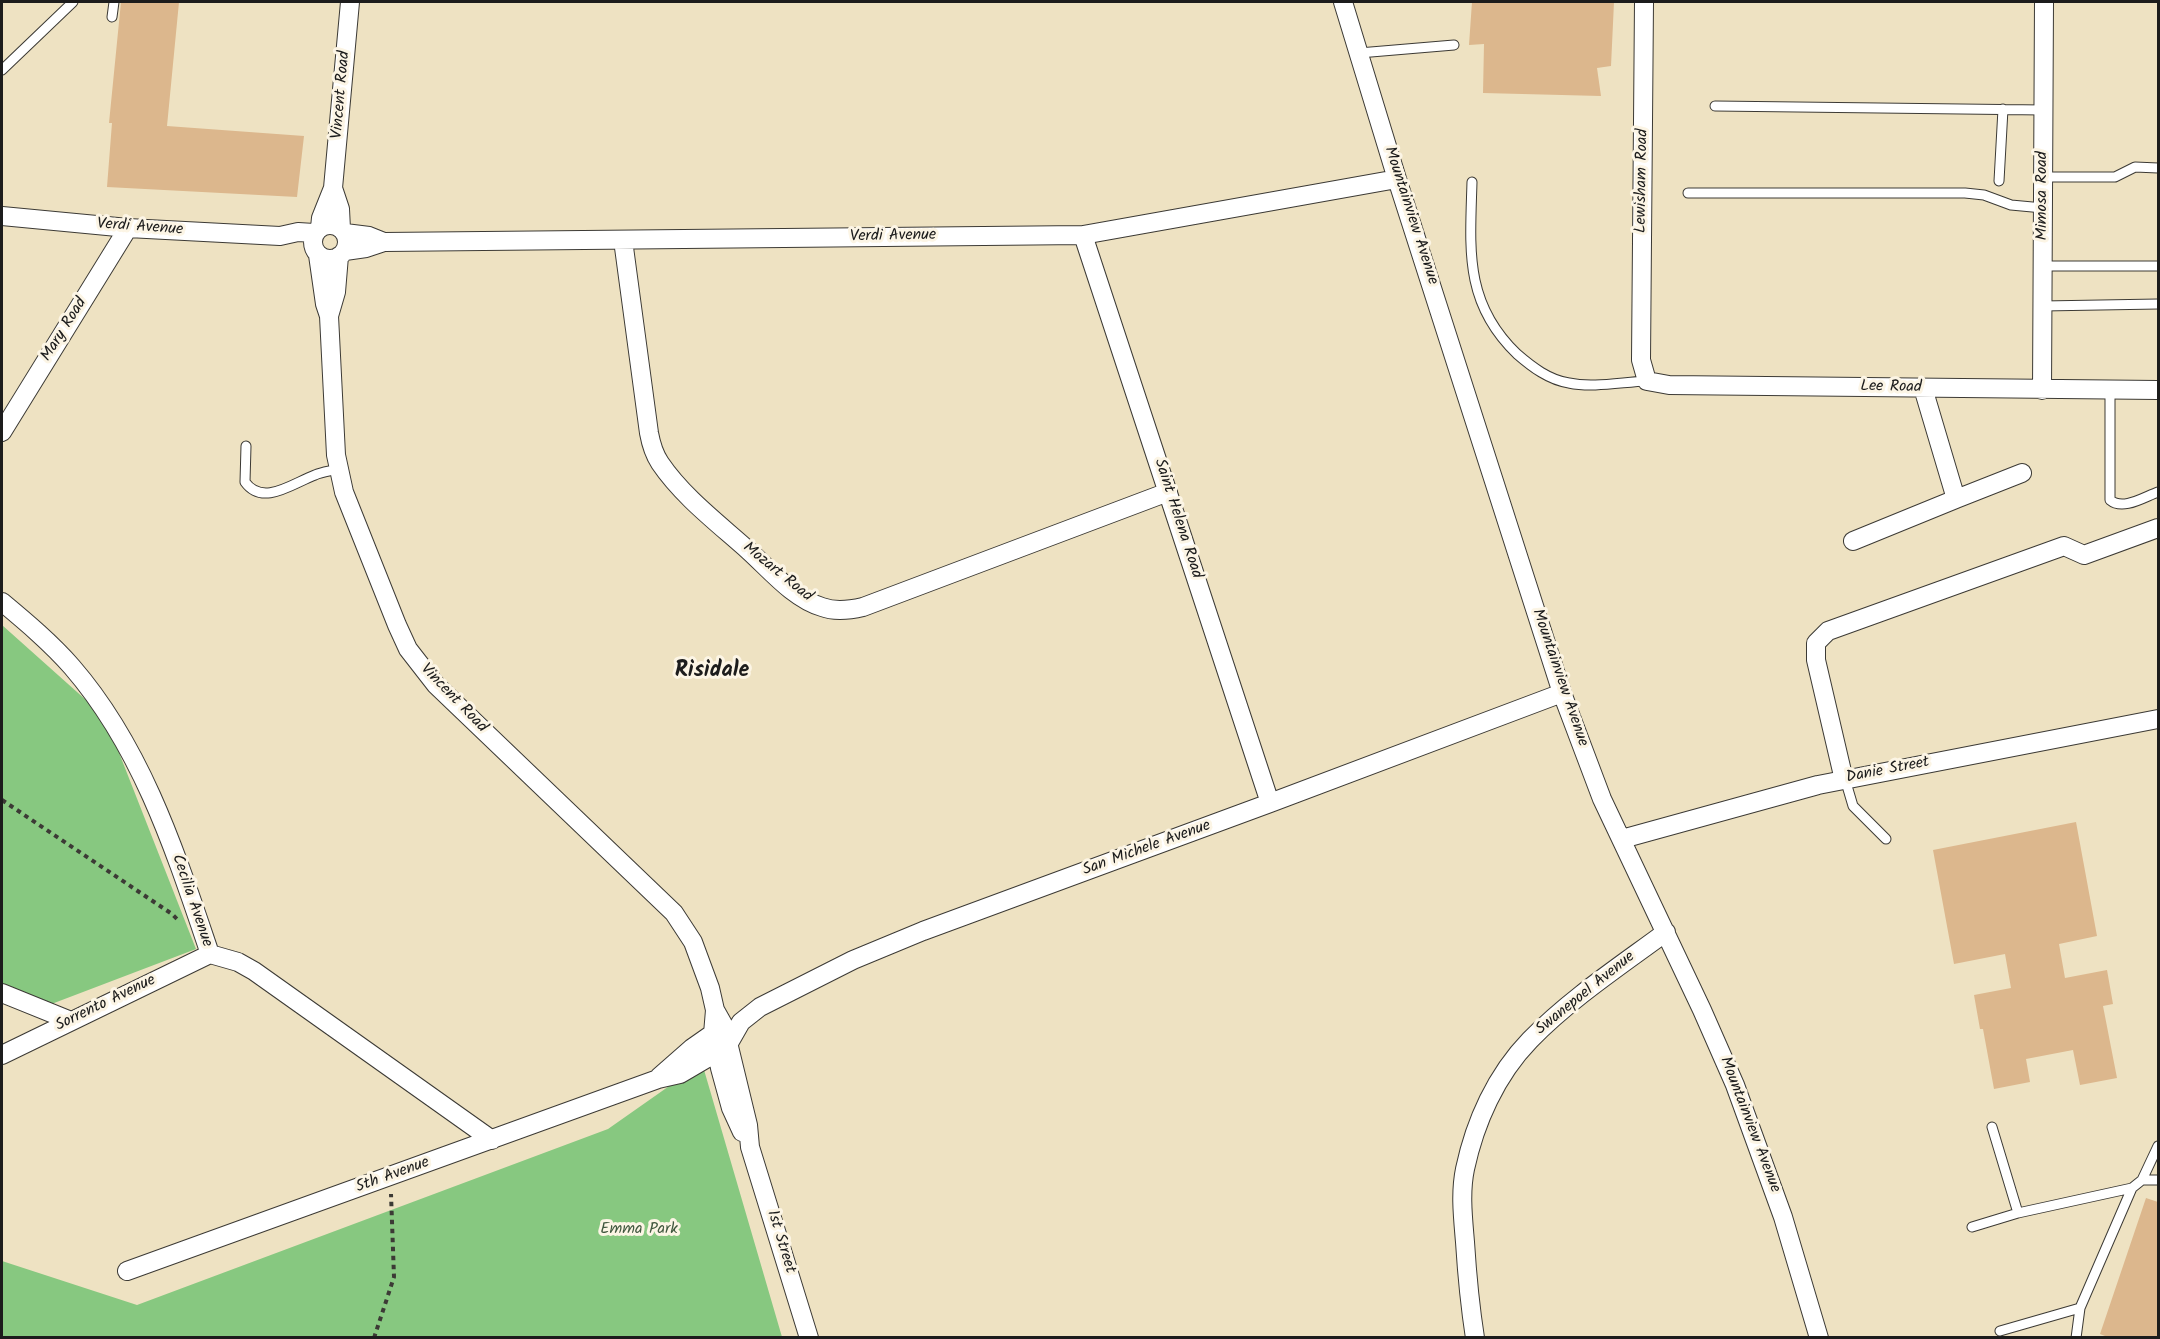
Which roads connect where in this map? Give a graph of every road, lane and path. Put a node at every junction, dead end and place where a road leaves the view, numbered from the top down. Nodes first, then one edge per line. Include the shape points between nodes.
1 (73, 2) edge
2 (114, 2) edge
3 (350, 2) edge
4 (1343, 2) edge
5 (1644, 2) edge
6 (2044, 2) edge
7 (112, 16) dead end
8 (1454, 45) dead end
9 (1359, 53) junction
10 (2, 70) edge
11 (1715, 106) dead end
12 (2002, 110) junction
13 (2043, 110) junction
14 (2158, 168) edge
15 (2043, 177) junction
16 (1398, 179) junction
17 (1472, 182) dead end
18 (1999, 182) dead end
19 (333, 188) junction
20 (1688, 193) dead end
21 (2043, 208) junction
22 (2, 216) edge
23 (128, 228) junction
24 (1083, 235) junction
25 (623, 240) junction
26 (316, 241) junction
27 (343, 242) junction
28 (2043, 266) junction
29 (2158, 266) edge
30 (2158, 304) edge
31 (2043, 306) junction
32 (330, 316) junction
33 (1647, 381) junction
34 (1923, 388) junction
35 (2042, 390) junction
36 (2110, 390) junction
37 (2158, 390) edge
38 (2, 432) edge
39 (246, 446) dead end
40 (338, 469) junction
41 (2022, 473) dead end
42 (1168, 492) junction
43 (2158, 492) edge
44 (1956, 499) junction
45 (2158, 528) edge
46 (1853, 540) dead end
47 (2, 602) edge
48 (1562, 693) junction
49 (2158, 719) edge
50 (1844, 779) junction
51 (2, 800) edge
52 (1270, 803) junction
53 (1622, 839) junction
54 (1886, 839) dead end
55 (180, 922) dead end
56 (1666, 932) junction
57 (210, 954) junction
58 (2, 993) edge
59 (71, 1021) junction
60 (725, 1035) junction
61 (2, 1054) edge
62 (658, 1079) joint
63 (1992, 1128) dead end
64 (492, 1140) junction
65 (2158, 1146) edge
66 (390, 1177) junction
67 (2142, 1180) junction
68 (2158, 1180) edge
69 (2132, 1188) junction
70 (2018, 1213) junction
71 (1972, 1227) dead end
72 (127, 1271) dead end
73 (2080, 1308) junction
74 (2000, 1331) dead end
75 (374, 1338) edge
76 (809, 1338) edge
77 (1475, 1338) edge
78 (1819, 1338) edge
79 (2076, 1338) edge

1 - 10 lane
2 - 7 lane
3 - 19 street, Vincent Road
4 - 9 street, Mountainview Avenue
5 - 33 street, Lewisham Road via 1641,360
6 - 13 street, Mimosa Road
8 - 9 lane
9 - 16 street, Mountainview Avenue
11 - 12 lane
12 - 13 lane
12 - 18 lane
13 - 15 street, Mimosa Road
14 - 15 lane via 2135,167 2115,177
15 - 21 street, Mimosa Road
16 - 24 street, Verdi Avenue
16 - 48 street, Mountainview Avenue
17 - 33 lane via 1472,271 1491,324 1504,341 1525,361 1557,381 1588,385
19 - 26 street, Vincent Road
19 - 27 street, Vincent Road via 340,209
20 - 21 lane via 1965,194
21 - 28 street, Mimosa Road
22 - 23 street, Verdi Avenue
23 - 26 street, Verdi Avenue via 280,236 294,244
23 - 38 street, Mary Road
24 - 25 street, Verdi Avenue
24 - 42 street, Saint Helena Road
25 - 27 street, Verdi Avenue via 384,242 369,236
25 - 42 street, Mozart Road via 649,433 656,455 673,479 705,511 792,589 821,607 863,607
26 - 27 street via 327,224 334,225
26 - 27 street via 324,259 332,259
26 - 32 street, Vincent Road
27 - 32 street, Vincent Road
28 - 29 lane
28 - 31 street, Mimosa Road
30 - 31 lane
31 - 35 street, Mimosa Road
32 - 40 street, Vincent Road
33 - 34 street, Lee Road via 1669,385
34 - 35 street, Lee Road
34 - 44 street
35 - 36 street, Lee Road
36 - 37 street, Lee Road
36 - 43 lane via 2110,500 2121,506
39 - 40 lane via 245,482 255,492 282,491
40 - 60 street, Vincent Road via 352,516 408,649 436,685 684,925 701,962
41 - 44 street
42 - 52 street, Saint Helena Road
44 - 46 street
45 - 50 street via 2084,555 2064,546 1828,632 1816,643 1816,660
47 - 57 street, Cecilia Avenue via 72,666 125,742 180,863
48 - 52 street, San Michele Avenue
48 - 53 street, Mountainview Avenue via 1594,781
49 - 50 street, Danie Street
50 - 53 street, Danie Street
50 - 54 lane via 1853,806
51 - 55 path
52 - 60 street, San Michele Avenue via 853,960 760,1007
53 - 56 street, Mountainview Avenue
56 - 77 street, Swanepoel Avenue via 1530,1039 1489,1097 1464,1171
56 - 78 street, Mountainview Avenue via 1736,1085 1783,1217
57 - 59 street, Sorrento Avenue
57 - 64 street, Cecilia Avenue via 254,971
58 - 59 street
59 - 61 street, Sorrento Avenue
60 - 62 street, San Michele Avenue via 692,1048
60 - 76 street, 1st Street via 750,1147
62 - 64 street, 5th Avenue
63 - 70 lane
64 - 66 street, 5th Avenue
65 - 67 lane
66 - 72 street, 5th Avenue
66 - 75 path via 394,1277
67 - 68 lane
67 - 69 lane
69 - 70 lane
69 - 73 lane
70 - 71 lane
73 - 74 lane
73 - 79 lane

